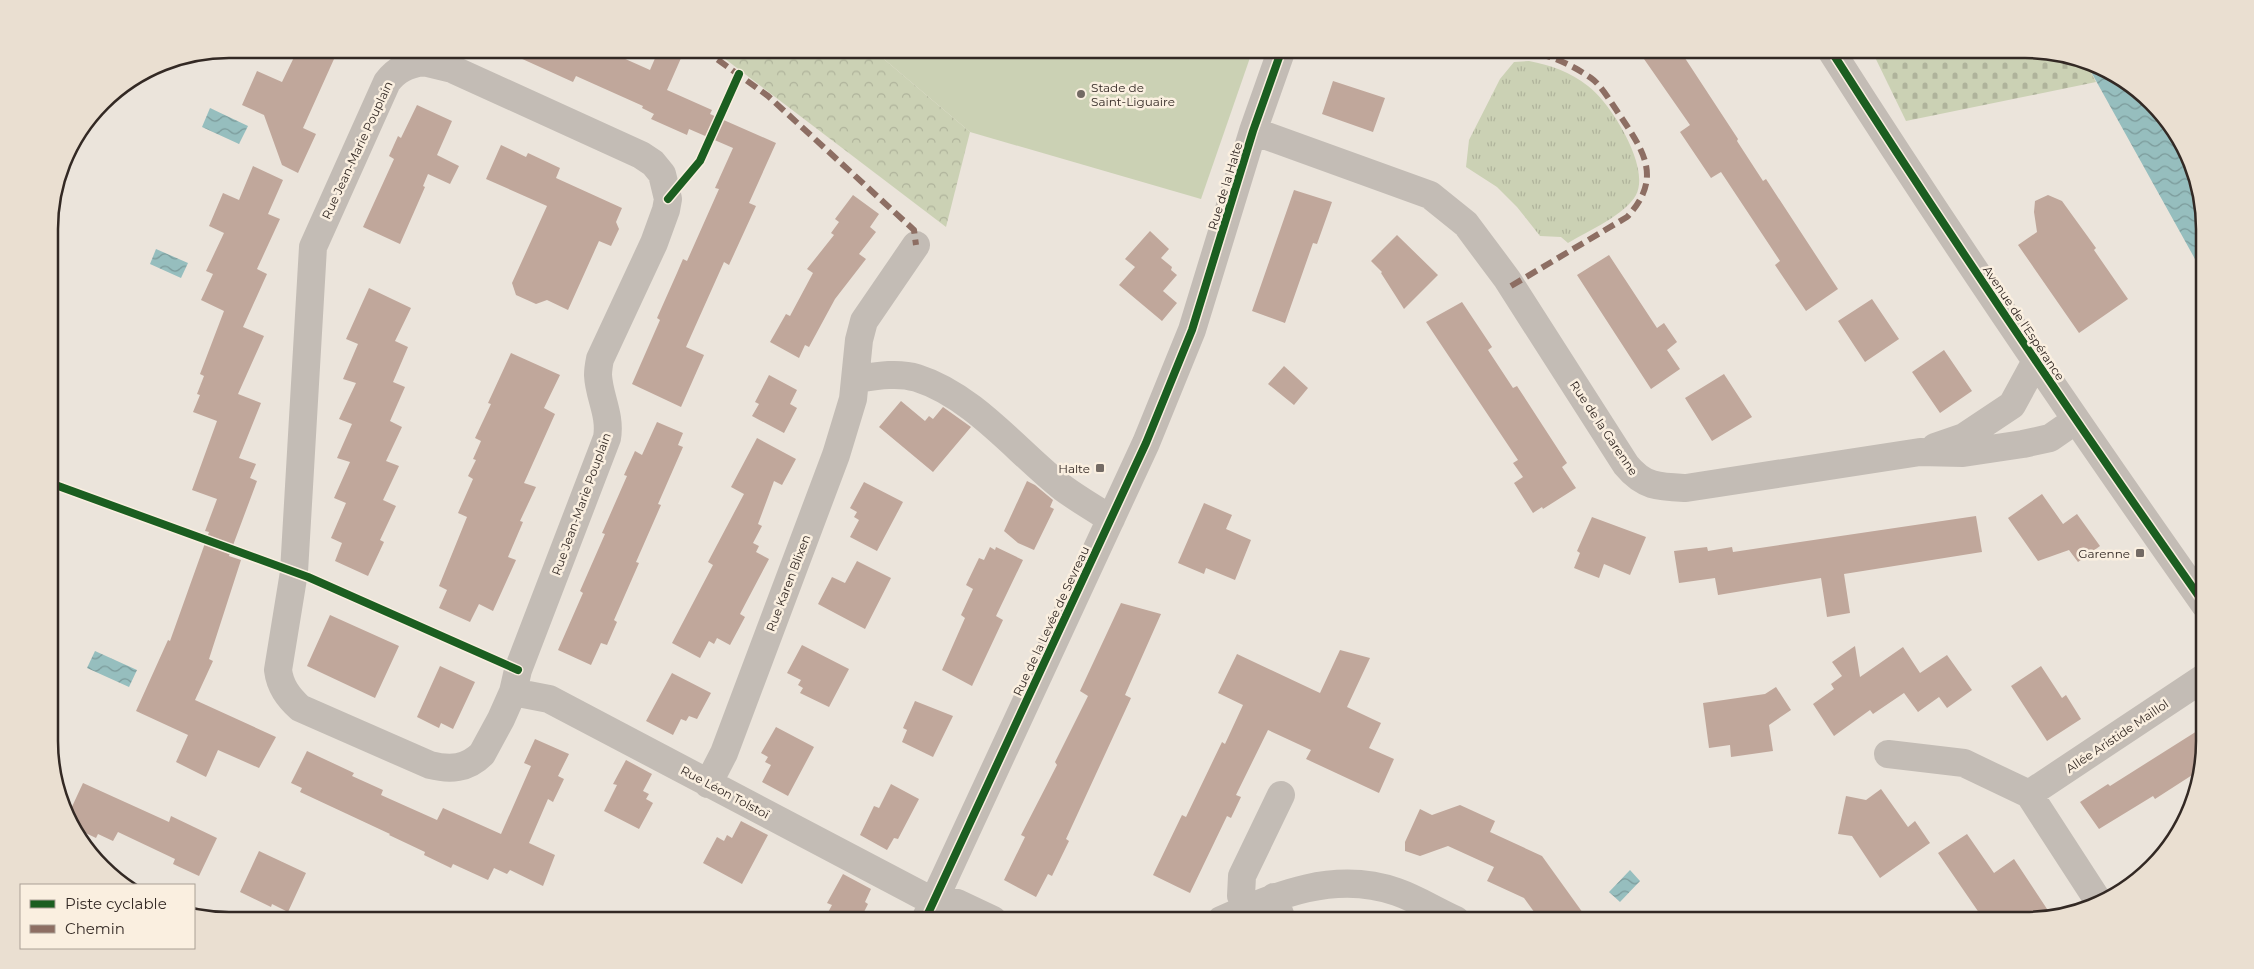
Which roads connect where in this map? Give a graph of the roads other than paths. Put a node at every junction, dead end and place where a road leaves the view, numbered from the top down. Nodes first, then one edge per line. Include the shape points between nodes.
1 (1279, 58) edge
2 (1836, 58) edge
3 (1253, 131) junction
4 (916, 245) dead end
5 (1192, 330) joint
6 (2036, 361) junction
7 (857, 379) junction
8 (2076, 420) junction
9 (1920, 452) junction
10 (1111, 519) junction
11 (2196, 592) edge
12 (2196, 683) edge
13 (513, 692) junction
14 (1888, 754) dead end
15 (708, 784) junction
16 (2029, 794) junction
17 (1281, 795) dead end
18 (2096, 896) edge
19 (1278, 908) edge
20 (930, 909) edge
21 (1247, 909) junction
22 (1241, 911) edge
23 (1438, 911) edge
24 (976, 912) edge

1 - 3 street, Rue de la Halte
2 - 6 street, Avenue de l'Espérance via 1950,236
3 - 5 street, Rue de la Halte
3 - 9 street, Rue de la Garenne via 1430,195 1466,224 1507,279 1626,465 1646,482 1659,487 1686,488
4 - 7 street, Rue Karen Blixen via 864,320 859,340
5 - 10 street, Rue de la Levée de Sevreau
6 - 8 street, Avenue de l'Espérance
6 - 9 street via 2012,405 1964,437
7 - 10 street via 881,374 915,377 939,386 966,404 1064,488
7 - 15 street, Rue Karen Blixen via 836,455 724,753
8 - 9 street, Rue de la Garenne via 2050,438 2022,444 1963,453
8 - 11 street, Avenue de l'Espérance
10 - 20 street, Rue de la Levée de Sevreau
12 - 16 street, Allée Aristide Maillol
13 - 13 street, Rue Jean-Marie Pouplain via 518,670 607,438 609,426 598,375 600,359 654,243 668,199 662,174 641,155 452,69 423,62 409,64 386,82 313,247 294,572 279,680 300,708 440,768 462,767 482,754
13 - 15 street, Rue Léon Tolstoï via 549,699
14 - 16 street via 1964,764
15 - 20 street, Rue Léon Tolstoï via 921,895
16 - 18 street
17 - 21 street via 1242,876 1241,896
19 - 21 street
19 - 23 street via 1298,889 1323,884 1353,884 1398,892
20 - 24 street, Rue Léon Tolstoï via 957,903
21 - 22 street

